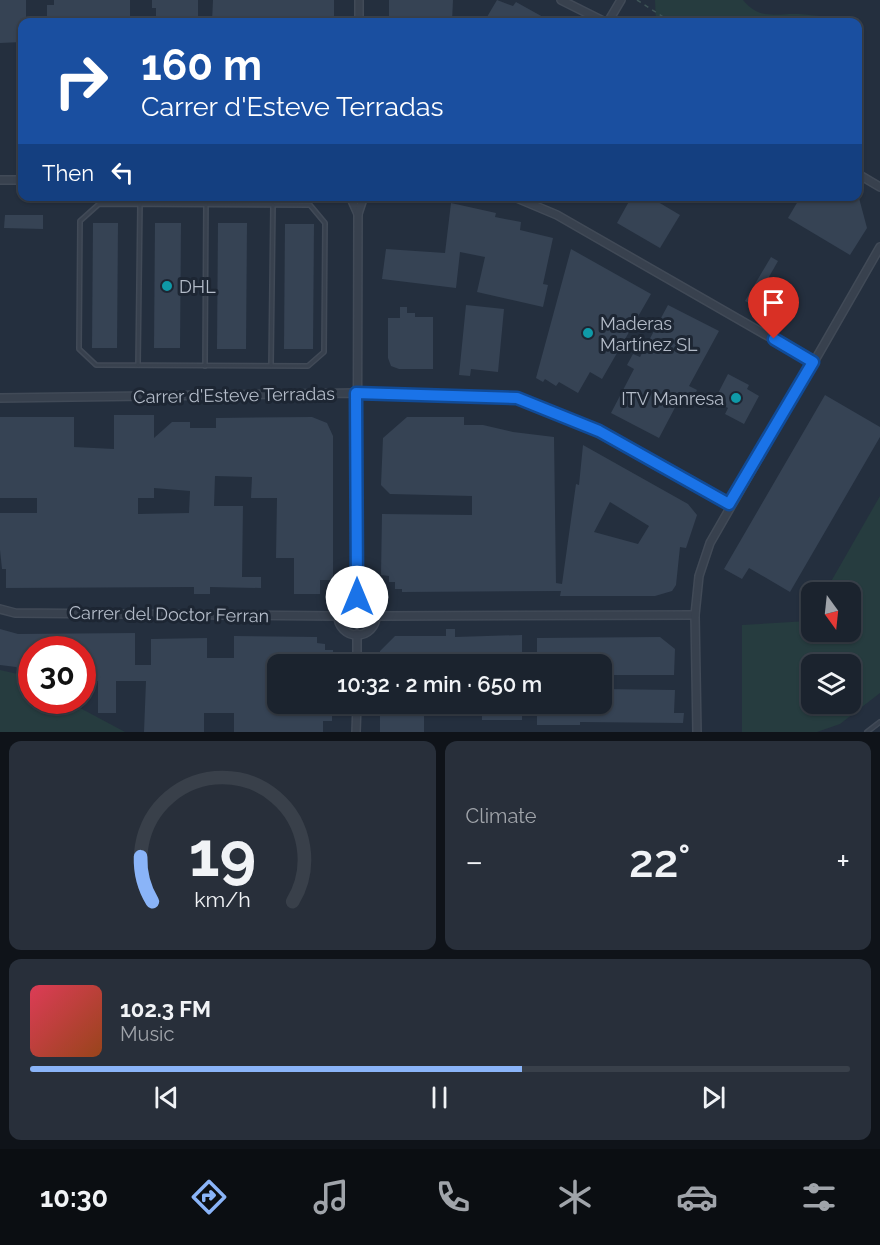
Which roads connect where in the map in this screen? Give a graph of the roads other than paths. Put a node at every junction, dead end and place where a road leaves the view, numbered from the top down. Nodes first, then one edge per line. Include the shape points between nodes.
1 (359, 0) edge
2 (561, 0) edge
3 (621, 0) edge
4 (359, 18) edge
5 (599, 18) edge
6 (610, 18) edge
7 (862, 176) edge
8 (0, 180) edge
9 (18, 180) edge
10 (880, 187) edge
11 (206, 201) edge
12 (352, 201) edge
13 (362, 201) edge
14 (524, 201) edge
15 (140, 204) junction
16 (206, 205) junction
17 (273, 205) junction
18 (358, 214) junction
19 (880, 247) edge
20 (813, 362) junction
21 (138, 365) junction
22 (205, 366) junction
23 (271, 366) junction
24 (356, 393) junction
25 (0, 398) edge
26 (729, 504) junction
27 (357, 597) junction
28 (0, 609) edge
29 (695, 615) junction
30 (339, 616) junction
31 (376, 616) junction
32 (357, 634) junction
33 (357, 654) edge
34 (357, 714) edge
35 (880, 722) edge
36 (356, 732) edge
37 (697, 732) edge
38 (867, 732) edge

1 - 4 street
2 - 5 street
3 - 6 street
7 - 10 street
8 - 9 street
11 - 16 lane
12 - 18 street
13 - 18 street
14 - 20 street via 557,215
15 - 16 lane
15 - 21 lane
15 - 21 lane via 99,204 80,221 79,349 96,365
16 - 17 lane
16 - 22 lane
17 - 23 lane
17 - 23 lane via 310,205 325,223 325,282 324,352 308,366
18 - 24 street
19 - 20 street
20 - 26 street
21 - 22 lane
22 - 23 lane
24 - 25 street, Carrer d'Esteve Terradas
24 - 26 street, Carrer d'Esteve Terradas via 517,398 599,431
24 - 27 street
26 - 29 street via 699,576
27 - 30 street via 345,602
27 - 31 street via 370,602
28 - 30 street, Carrer del Doctor Ferran via 15,613
29 - 31 street
29 - 37 street
30 - 32 street via 344,629
31 - 32 street via 370,630
32 - 33 street
34 - 36 street
35 - 38 lane

